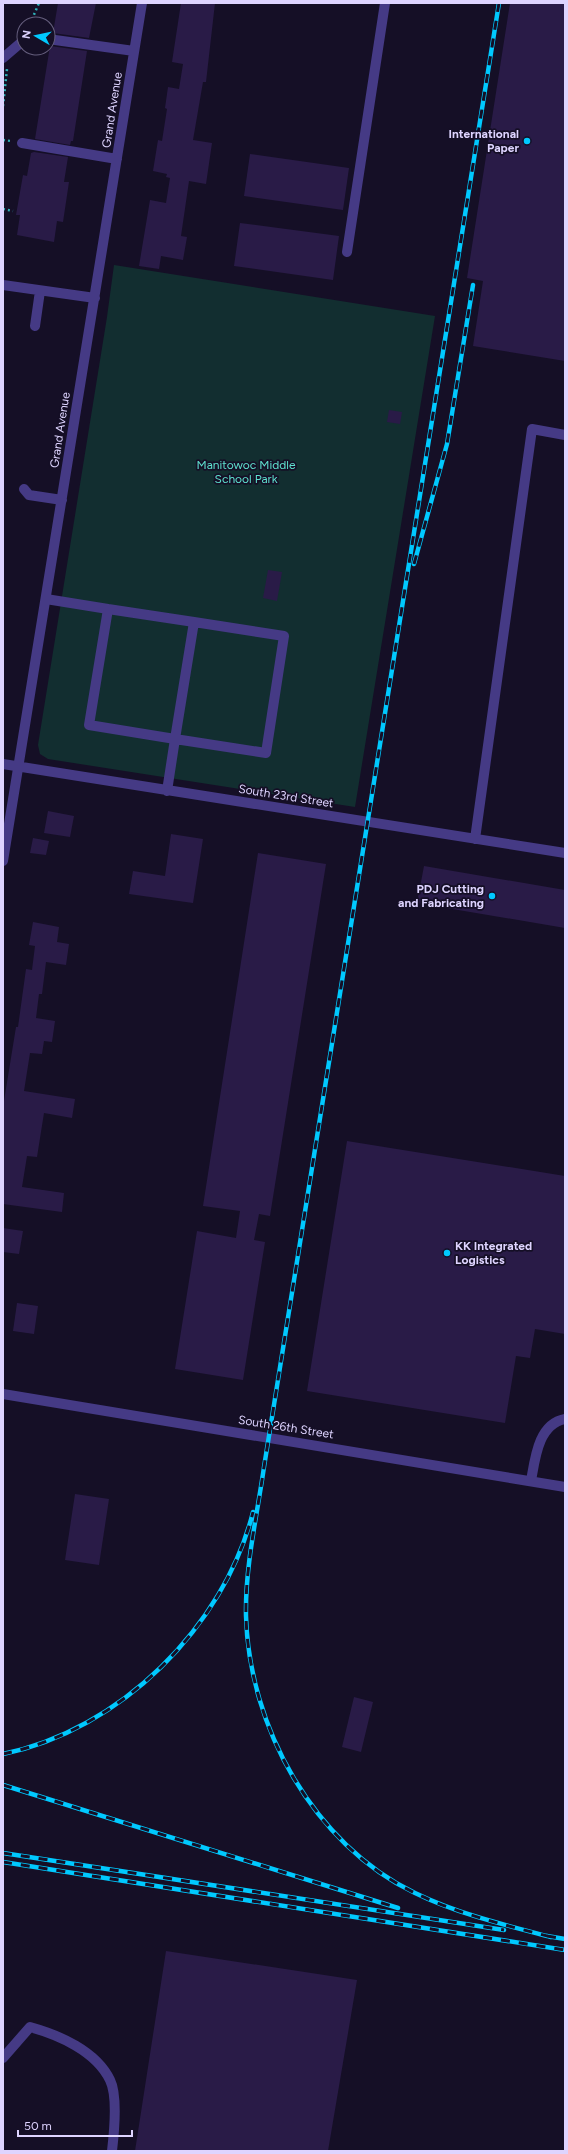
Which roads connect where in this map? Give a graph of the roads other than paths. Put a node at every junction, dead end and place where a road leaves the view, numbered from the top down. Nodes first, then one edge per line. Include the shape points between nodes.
1 (142, 3) edge
2 (385, 3) edge
3 (56, 40) edge
4 (16, 47) edge
5 (134, 51) junction
6 (6, 55) edge
7 (22, 143) dead end
8 (117, 158) junction
9 (347, 252) dead end
10 (3, 285) edge
11 (40, 291) junction
12 (94, 298) junction
13 (35, 326) dead end
14 (565, 435) edge
15 (24, 489) dead end
16 (62, 500) junction
17 (46, 599) junction
18 (108, 608) junction
19 (194, 622) junction
20 (175, 739) junction
21 (3, 764) edge
22 (19, 767) junction
23 (167, 791) junction
24 (475, 840) junction
25 (565, 853) edge
26 (3, 861) edge
27 (3, 1394) edge
28 (565, 1419) edge
29 (531, 1481) junction
30 (565, 1487) edge
31 (3, 2058) edge
32 (112, 2151) edge

1 - 5 street, Grand Avenue
2 - 9 street
3 - 5 street
4 - 6 street
5 - 8 street, Grand Avenue
7 - 8 street
8 - 12 street, Grand Avenue
10 - 11 street
11 - 12 street
11 - 13 street
12 - 16 street, Grand Avenue
14 - 24 street via 532,429
15 - 16 street via 29,495
16 - 17 street, Grand Avenue
17 - 18 street
17 - 22 street, Grand Avenue
18 - 19 street
18 - 20 street via 89,725
19 - 20 street
19 - 20 street via 284,636 266,753
20 - 23 street
21 - 22 street, South 23rd Street
22 - 23 street, South 23rd Street
22 - 26 street, Grand Avenue
23 - 24 street, South 23rd Street
24 - 25 street, South 23rd Street
27 - 29 street, South 26th Street
28 - 29 street via 558,1420 544,1434 536,1451
29 - 30 street, South 26th Street
31 - 32 street via 30,2027 52,2033 93,2058 111,2081 115,2114

